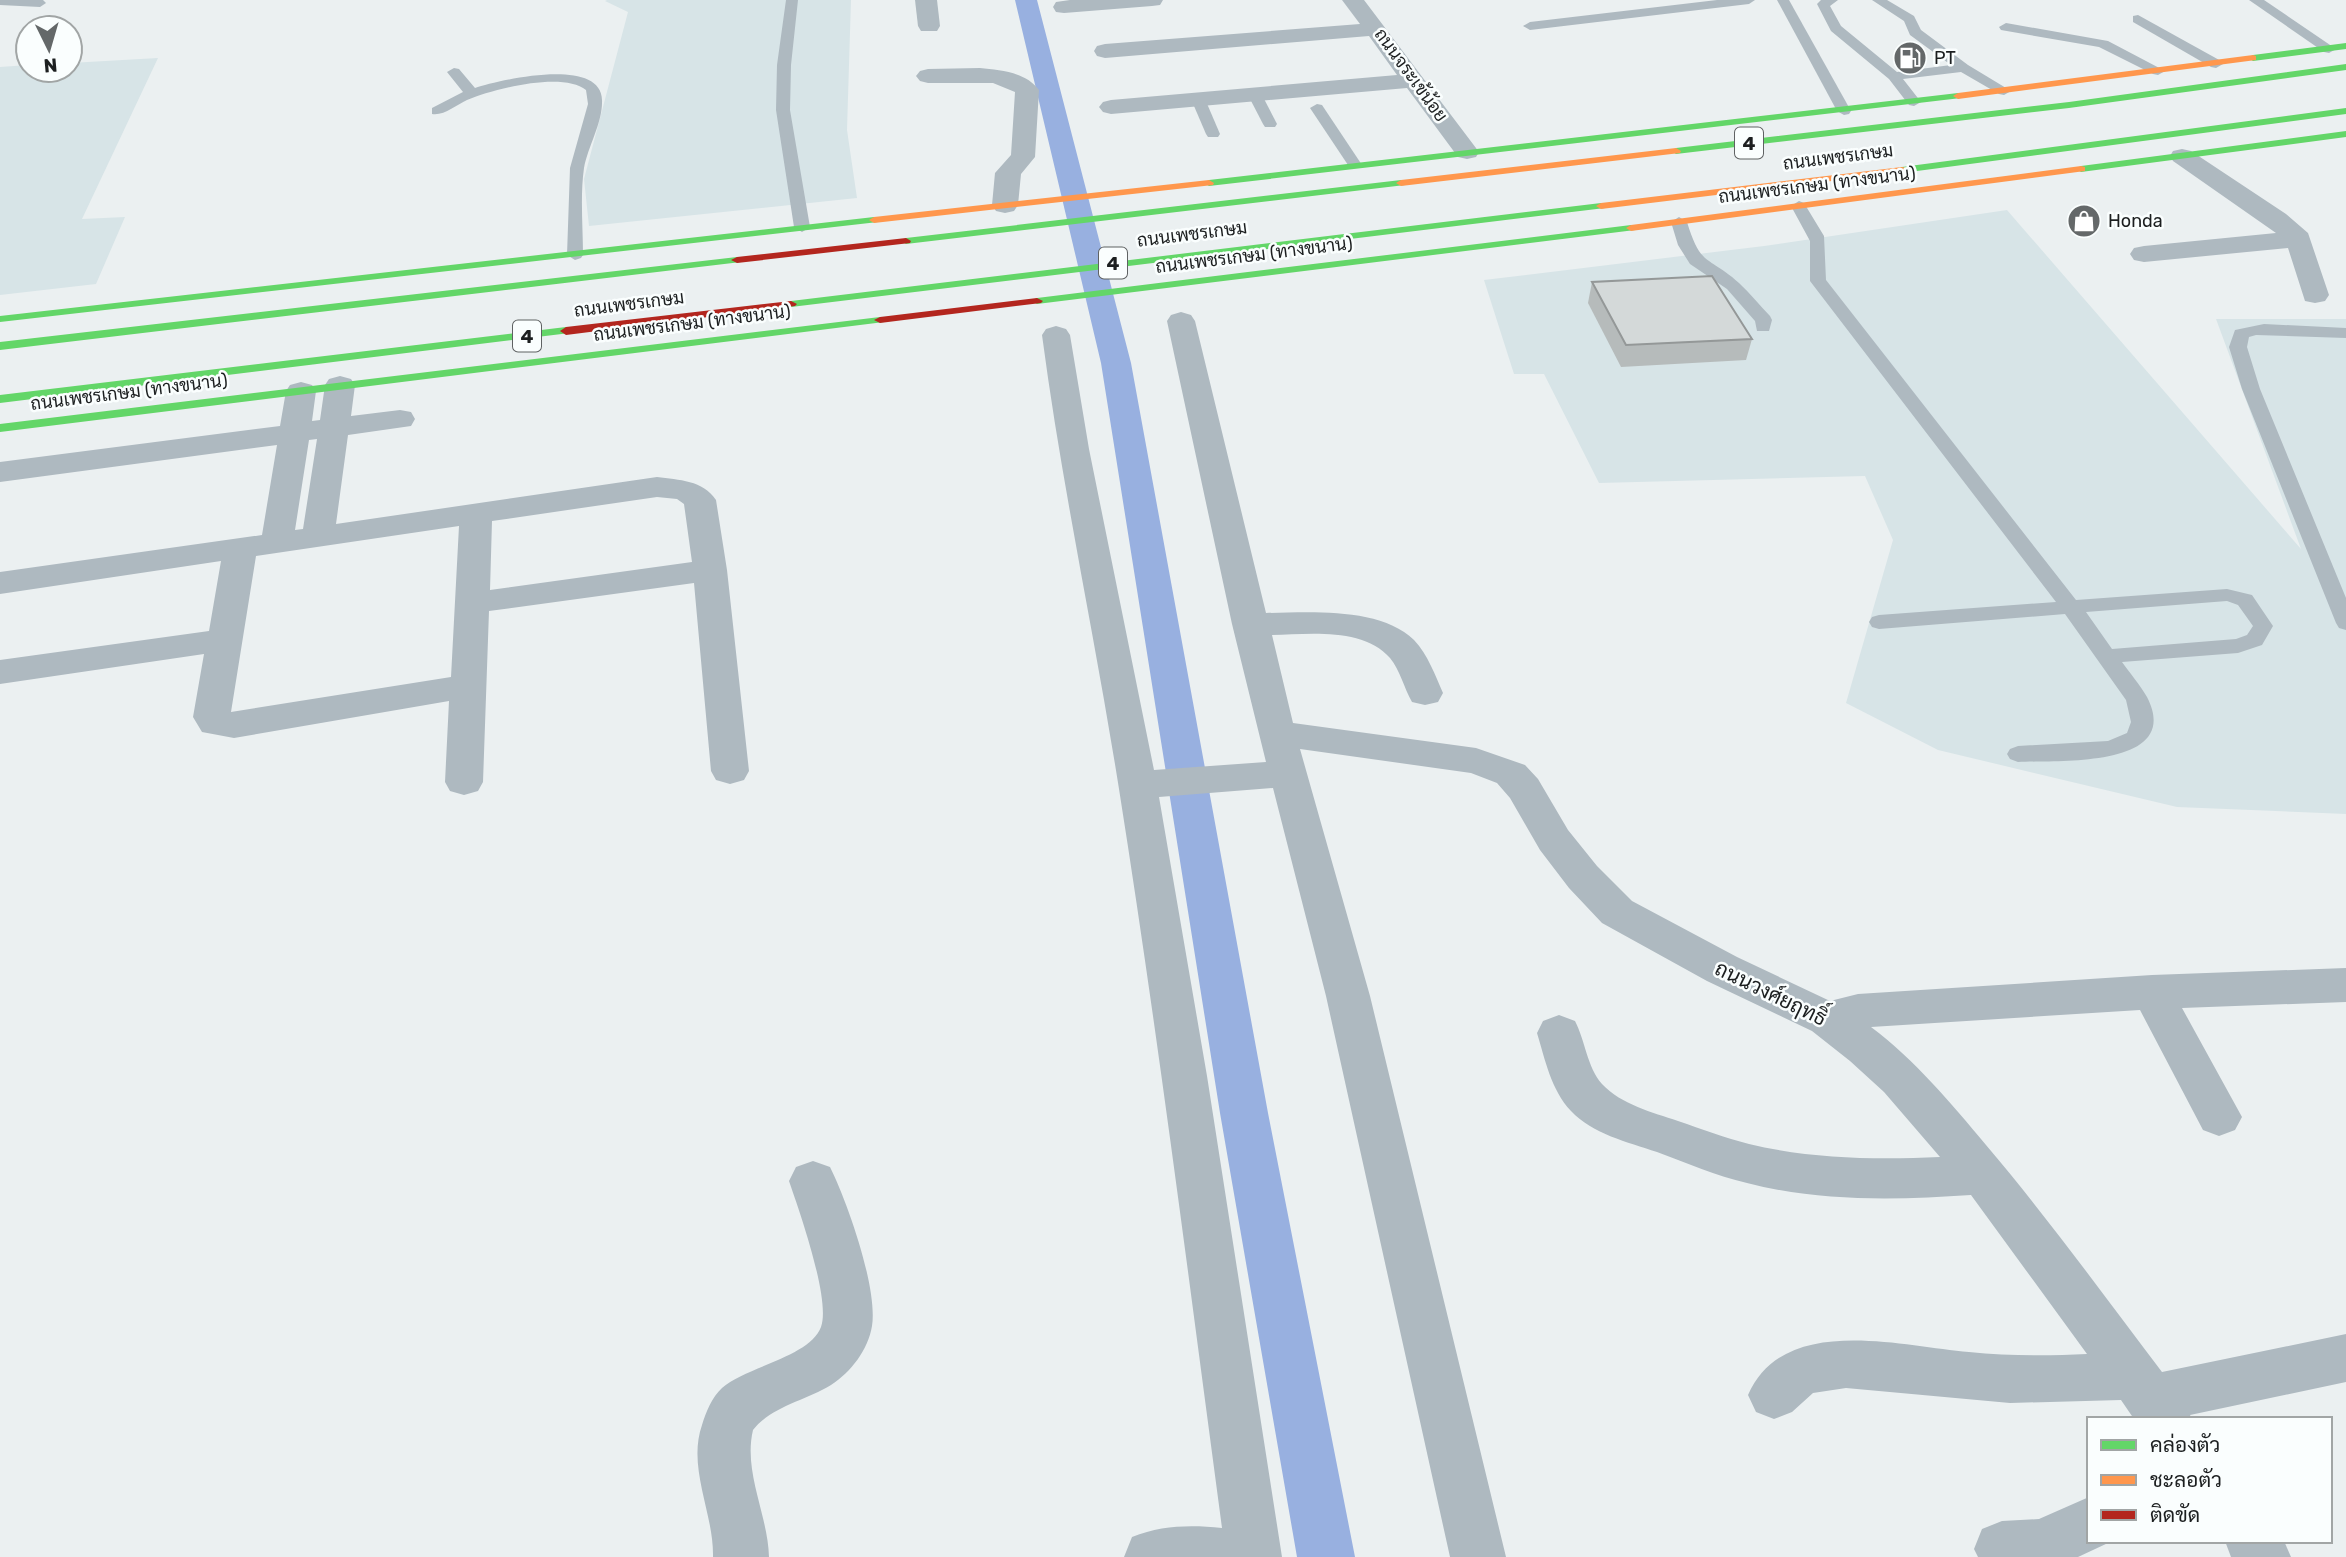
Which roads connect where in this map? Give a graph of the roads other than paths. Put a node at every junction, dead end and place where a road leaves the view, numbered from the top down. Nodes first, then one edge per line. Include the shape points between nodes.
1 (792, 0) edge
2 (926, 0) edge
3 (1152, 0) edge
4 (1353, 0) edge
5 (1749, 0) edge
6 (1783, 0) edge
7 (1832, 0) edge
8 (1878, 0) edge
9 (2255, 0) edge
10 (0, 1) edge
11 (40, 3) dead end
12 (1064, 7) dead end
13 (2138, 19) dead end
14 (929, 26) dead end
15 (1530, 26) dead end
16 (2006, 27) dead end
17 (1377, 29) junction
18 (2346, 46) edge
19 (2329, 49) junction
20 (1104, 51) dead end
21 (2216, 64) junction
22 (2346, 67) edge
23 (1963, 68) junction
24 (2158, 71) junction
25 (454, 72) dead end
26 (928, 76) dead end
27 (1894, 76) junction
28 (1415, 80) junction
29 (2004, 91) junction
30 (471, 92) junction
31 (1255, 94) junction
32 (1198, 99) junction
33 (1914, 102) junction
34 (1111, 107) dead end
35 (1317, 108) dead end
36 (437, 111) dead end
37 (1844, 111) junction
38 (2346, 111) edge
39 (1270, 124) dead end
40 (2346, 133) edge
41 (1213, 134) dead end
42 (2182, 145) junction
43 (1466, 152) junction
44 (1355, 165) junction
45 (1013, 204) junction
46 (1798, 206) junction
47 (1679, 222) junction
48 (802, 227) junction
49 (720, 239) junction
50 (2299, 239) junction
51 (2144, 254) dead end
52 (575, 255) junction
53 (471, 293) junction
54 (2315, 295) dead end
55 (1180, 302) junction
56 (1060, 316) junction
57 (0, 319) edge
58 (1763, 327) dead end
59 (2346, 333) edge
60 (0, 346) edge
61 (430, 348) junction
62 (340, 385) junction
63 (300, 390) junction
64 (0, 399) edge
65 (233, 399) junction
66 (400, 419) dead end
67 (0, 428) edge
68 (334, 428) junction
69 (294, 433) junction
70 (0, 472) edge
71 (475, 515) junction
72 (318, 536) junction
73 (277, 542) junction
74 (240, 548) junction
75 (710, 570) junction
76 (0, 583) edge
77 (472, 603) junction
78 (2070, 608) junction
79 (1879, 622) dead end
80 (2346, 623) edge
81 (1250, 624) junction
82 (226, 640) junction
83 (2107, 656) junction
84 (0, 672) edge
85 (468, 686) junction
86 (1425, 693) dead end
87 (2018, 754) dead end
88 (1271, 761) junction
89 (730, 771) dead end
90 (464, 782) dead end
91 (1152, 784) junction
92 (2152, 992) junction
93 (2339, 995) edge
94 (1827, 1019) junction
95 (1559, 1033) dead end
96 (2219, 1117) dead end
97 (1981, 1174) junction
98 (813, 1181) dead end
99 (2346, 1358) edge
100 (1774, 1395) dead end
101 (2151, 1397) edge
102 (2087, 1525) edge
103 (2002, 1549) dead end
104 (741, 1557) edge
105 (1152, 1557) edge
106 (1242, 1557) edge
107 (1254, 1557) edge
108 (1478, 1557) edge

1 - 48 lane via 783,110
2 - 14 street
3 - 12 street
4 - 17 street, ถนนจระเข้น้อย
5 - 15 lane
6 - 37 lane
7 - 27 lane via 1823,4 1836,27
8 - 23 lane via 1909,19 1915,32
9 - 19 lane
10 - 11 lane
13 - 21 lane
16 - 24 lane via 2103,44
17 - 20 street
17 - 28 street, ถนนจระเข้น้อย
18 - 19 main road, 4
19 - 21 main road, 4
21 - 24 main road, 4
22 - 53 main road, ถนนเพชรเกษม / 4 via 1999,113
23 - 27 lane
23 - 29 lane
24 - 29 main road, 4
25 - 30 lane
26 - 45 street via 989,76 1027,90 1023,157 1008,173
27 - 33 lane
28 - 31 street
28 - 43 street, ถนนจระเข้น้อย
29 - 33 main road, 4
30 - 36 lane
30 - 52 lane via 539,80 583,81 592,88 595,104 577,168
31 - 32 street
31 - 39 lane
32 - 34 street
32 - 41 lane
33 - 37 main road, 4
35 - 44 lane
37 - 43 main road, 4
38 - 42 main road, ถนนเพชรเกษม / 4
40 - 42 main road
42 - 46 main road, ถนนเพชรเกษม (ทางขนาน) / 4
42 - 50 street
42 - 61 main road, ถนนเพชรเกษม / 4 via 2081,148
43 - 44 main road, 4
44 - 45 main road, 4
45 - 48 main road, 4
46 - 47 main road, ถนนเพชรเกษม (ทางขนาน) / 4
46 - 78 lane via 1816,235 1818,281
47 - 55 main road, ถนนเพชรเกษม (ทางขนาน) / 4
47 - 58 lane via 1696,261 1733,286 1764,320
48 - 49 main road, 4
49 - 52 main road, 4
49 - 53 main road
50 - 51 street
50 - 54 street
52 - 57 main road, 4
53 - 60 main road, ถนนเพชรเกษม / 4
55 - 56 main road, ถนนเพชรเกษม (ทางขนาน) / 4
55 - 81 street
56 - 62 main road, ถนนเพชรเกษม (ทางขนาน) / 4
56 - 91 street via 1079,478
59 - 80 lane via 2260,329 2241,334 2238,347
61 - 64 main road, ถนนเพชรเกษม / 4
61 - 65 main road
62 - 63 main road, ถนนเพชรเกษม (ทางขนาน) / 4
62 - 68 street
63 - 65 main road, ถนนเพชรเกษม (ทางขนาน) / 4
63 - 69 street
65 - 67 main road, ถนนเพชรเกษม (ทางขนาน) / 4
66 - 68 street
68 - 69 street
68 - 72 street
69 - 70 street
69 - 73 street
71 - 72 street
71 - 75 street via 657,487 686,491 700,500
71 - 77 street
72 - 73 street
73 - 74 street
74 - 76 street
74 - 82 street
75 - 77 street
75 - 89 street
77 - 85 street
78 - 79 lane
78 - 83 lane
78 - 83 lane via 2227,595 2245,600 2263,626 2255,640 2238,646
81 - 86 street via 1355,627 1384,634 1408,657
81 - 88 street
82 - 84 street
82 - 85 street via 212,717 222,725
83 - 87 lane via 2137,699 2143,722 2137,737 2108,749
85 - 90 street
88 - 91 street, ถนนวงศ์ยฤทธิ์
88 - 94 street, ถนนวงศ์ยฤทธิ์ via 1476,761 1511,774 1554,840 1617,912
88 - 108 street via 1348,996
91 - 107 street via 1176,1024
92 - 93 street
92 - 94 street via 1858,1011
92 - 96 street
94 - 97 street, ถนนวงศ์ยฤทธิ์ via 1899,1079
95 - 97 street via 1576,1086 1590,1102 1619,1119 1710,1151 1756,1166 1810,1173 1918,1180
97 - 101 street, ถนนวงศ์ยฤทธิ์
98 - 104 street via 841,1274 848,1319 845,1335 824,1362 740,1403 729,1423 724,1456
99 - 101 street
100 - 101 street via 1788,1379 1808,1369 1865,1364 2057,1380
102 - 103 street via 2040,1546
105 - 106 street via 1190,1553

